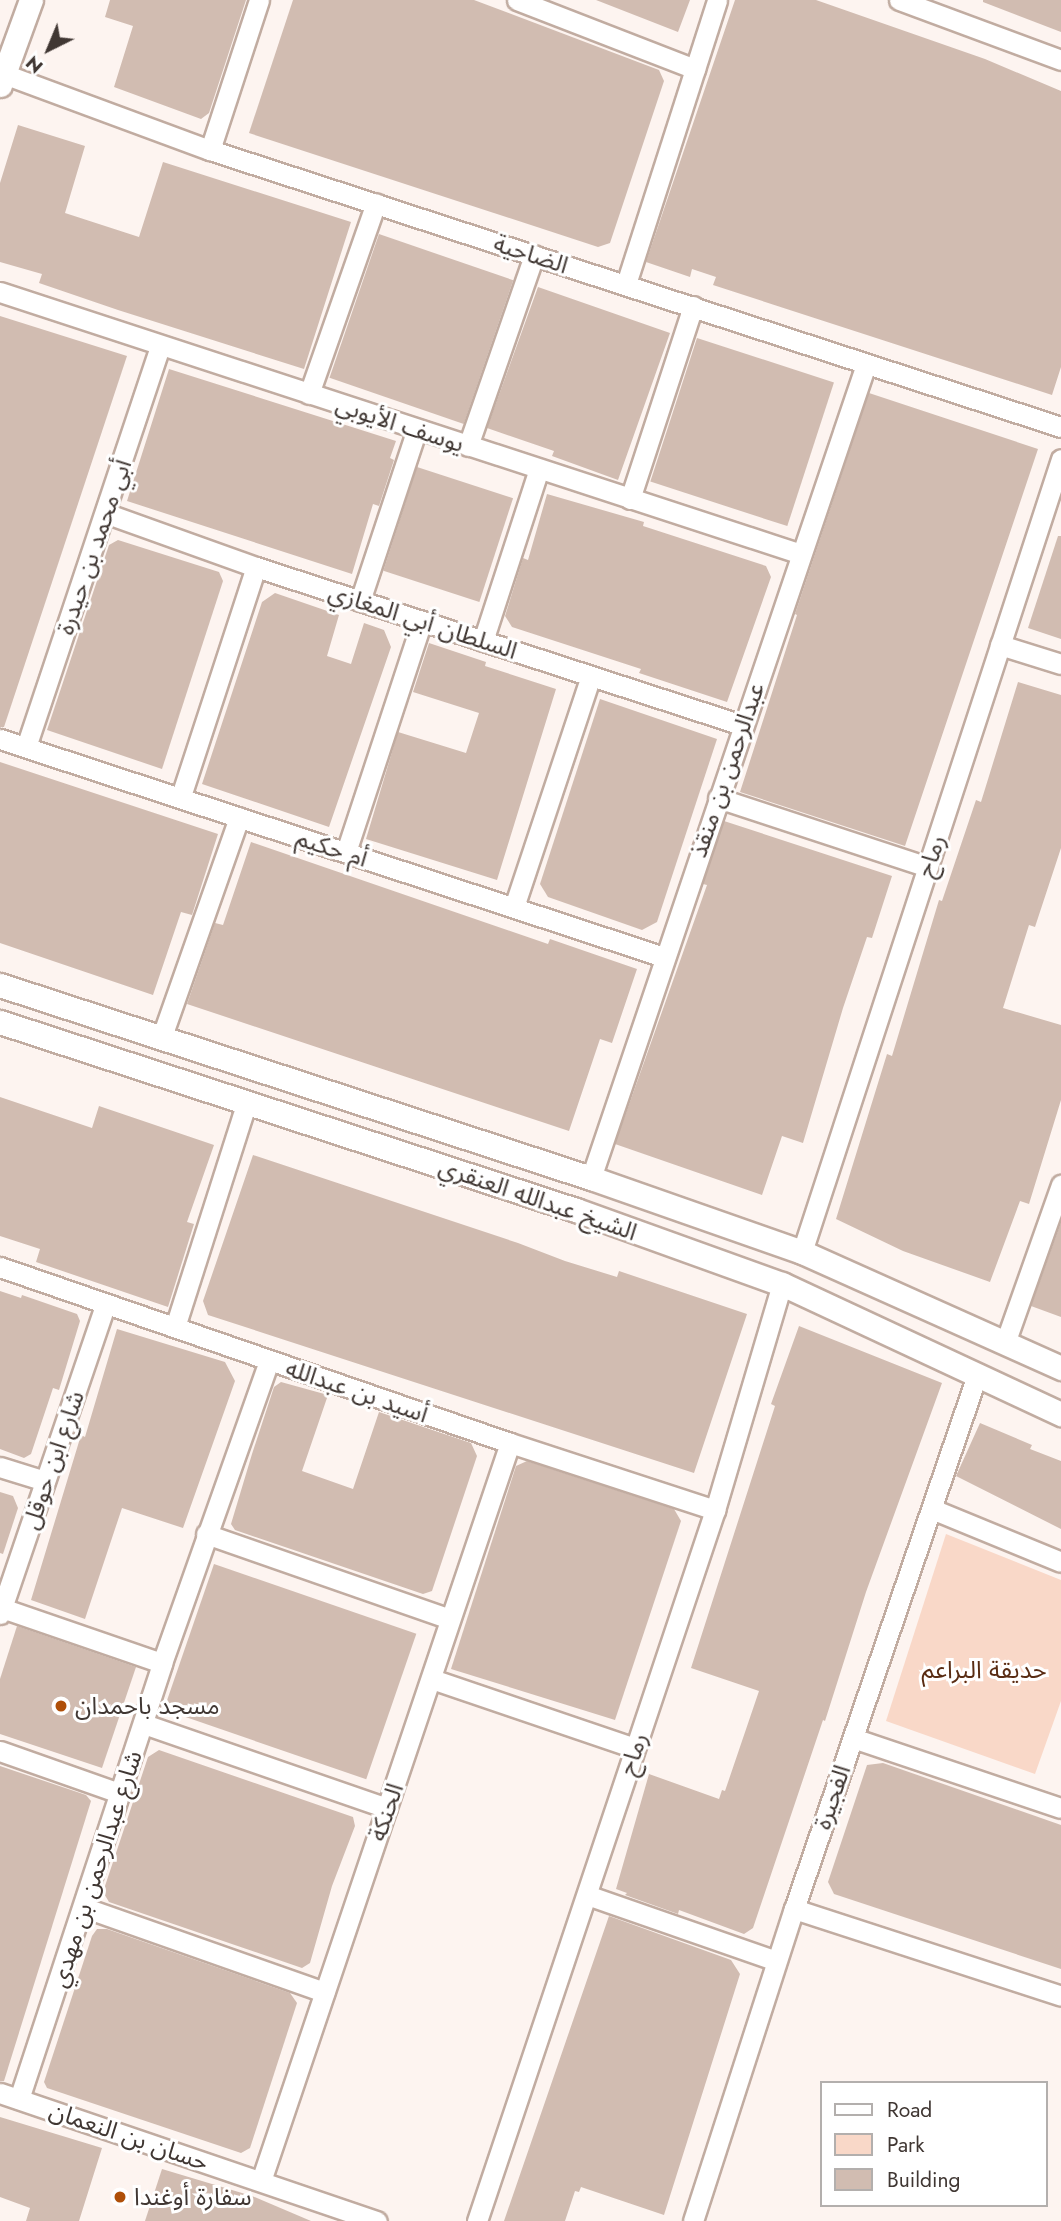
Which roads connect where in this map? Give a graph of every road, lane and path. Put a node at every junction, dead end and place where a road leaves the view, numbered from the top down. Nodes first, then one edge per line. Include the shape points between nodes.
1 (31, 0) edge
2 (259, 0) edge
3 (517, 0) edge
4 (717, 0) edge
5 (899, 0) edge
6 (1061, 60) edge
7 (695, 69) junction
8 (2, 79) edge
9 (210, 150) junction
10 (376, 203) junction
11 (534, 255) junction
12 (626, 284) junction
13 (0, 292) edge
14 (693, 306) junction
15 (160, 346) junction
16 (866, 364) junction
17 (309, 394) junction
18 (1061, 427) edge
19 (417, 429) junction
20 (468, 446) junction
21 (1061, 459) edge
22 (539, 469) junction
23 (630, 499) junction
24 (105, 513) junction
25 (801, 554) junction
26 (256, 567) junction
27 (360, 601) junction
28 (422, 621) junction
29 (483, 641) junction
30 (1000, 645) junction
31 (1061, 664) edge
32 (591, 676) junction
33 (743, 725) junction
34 (0, 739) edge
35 (26, 747) junction
36 (181, 796) junction
37 (718, 798) junction
38 (239, 817) junction
39 (346, 852) junction
40 (928, 867) junction
41 (514, 907) junction
42 (664, 957) junction
43 (0, 985) edge
44 (0, 1022) edge
45 (162, 1039) junction
46 (247, 1101) junction
47 (591, 1178) junction
48 (1061, 1185) edge
49 (802, 1252) junction
50 (0, 1267) edge
51 (782, 1284) junction
52 (105, 1305) junction
53 (175, 1327) junction
54 (1005, 1343) junction
55 (268, 1361) junction
56 (1061, 1368) edge
57 (977, 1375) junction
58 (1061, 1414) edge
59 (510, 1443) junction
60 (0, 1467) edge
61 (45, 1482) junction
62 (932, 1509) junction
63 (715, 1510) junction
64 (206, 1534) junction
65 (1061, 1562) edge
66 (1, 1611) edge
67 (450, 1619) junction
68 (162, 1663) junction
69 (432, 1679) junction
70 (144, 1724) junction
71 (853, 1738) junction
72 (635, 1748) junction
73 (0, 1751) edge
74 (119, 1793) junction
75 (1061, 1807) edge
76 (387, 1808) junction
77 (587, 1895) junction
78 (83, 1908) junction
79 (794, 1909) junction
80 (776, 1961) junction
81 (324, 1992) junction
82 (1061, 1996) edge
83 (10, 2096) edge
84 (261, 2181) junction
85 (377, 2221) edge
86 (477, 2221) edge
87 (693, 2221) edge

1 - 8 street
2 - 9 street
3 - 7 street
4 - 7 street
5 - 6 street
7 - 12 street
8 - 9 street, الضاحية
9 - 10 street, الضاحية
10 - 11 street, الضاحية
10 - 17 street
11 - 12 street, الضاحية
11 - 20 street
12 - 14 street, الضاحية
13 - 15 street, يوسف الأيوبي
14 - 16 street, الضاحية
14 - 23 street
15 - 17 street, يوسف الأيوبي
15 - 24 street, أبي محمد بن حيدرة
16 - 18 street, الضاحية
16 - 25 street, عبدالرحمن بن منقذ
17 - 19 street, يوسف الأيوبي
19 - 20 street, يوسف الأيوبي
19 - 27 street
20 - 22 street, يوسف الأيوبي
21 - 30 street, رماح
22 - 23 street, يوسف الأيوبي
22 - 29 street
23 - 25 street, يوسف الأيوبي
24 - 26 street, السلطان أبي المغازي
24 - 35 street, أبي محمد بن حيدرة
25 - 33 street, عبدالرحمن بن منقذ
26 - 27 street, السلطان أبي المغازي
26 - 36 street
27 - 28 street, السلطان أبي المغازي
28 - 29 street, السلطان أبي المغازي
28 - 39 street
29 - 32 street, السلطان أبي المغازي
30 - 31 street
30 - 40 street, رماح
32 - 33 street, السلطان أبي المغازي
32 - 41 street
33 - 37 street, عبدالرحمن بن منقذ
34 - 35 street, أم حكيم
35 - 36 street, أم حكيم
36 - 38 street, أم حكيم
37 - 40 street
37 - 42 street, عبدالرحمن بن منقذ
38 - 39 street, أم حكيم
38 - 45 street
39 - 41 street, أم حكيم
40 - 49 street, رماح
41 - 42 street, أم حكيم
42 - 47 street, عبدالرحمن بن منقذ
43 - 45 street, الشيخ عبدالله العنقري
44 - 46 street, الشيخ عبدالله العنقري
45 - 47 street, الشيخ عبدالله العنقري
46 - 51 street, الشيخ عبدالله العنقري
46 - 53 street
47 - 49 street, الشيخ عبدالله العنقري
48 - 54 street
49 - 54 street, الشيخ عبدالله العنقري
50 - 52 street, أسيد بن عبدالله
51 - 57 street, الشيخ عبدالله العنقري
51 - 63 street, رماح
52 - 53 street, أسيد بن عبدالله
52 - 61 street, شارع ابن حوقل
53 - 55 street, أسيد بن عبدالله
54 - 56 street, الشيخ عبدالله العنقري
55 - 59 street, أسيد بن عبدالله
55 - 64 street, شارع عبدالرحمن بن مهدي
57 - 58 street, الشيخ عبدالله العنقري
57 - 62 street, الفجيرة
59 - 63 street, أسيد بن عبدالله
59 - 67 street, الحنكة
60 - 61 street
61 - 66 street, شارع ابن حوقل
62 - 65 street
62 - 71 street, الفجيرة
63 - 72 street, رماح
64 - 67 street
64 - 68 street, شارع عبدالرحمن بن مهدي
66 - 68 street
67 - 69 street, الحنكة
68 - 70 street, شارع عبدالرحمن بن مهدي
69 - 72 street
69 - 76 street, الحنكة
70 - 74 street, شارع عبدالرحمن بن مهدي
70 - 76 street
71 - 75 street
71 - 79 street, الفجيرة
72 - 77 street, رماح
73 - 74 street
74 - 78 street, شارع عبدالرحمن بن مهدي
76 - 81 street, الحنكة
77 - 80 street
77 - 86 street, رماح
78 - 81 street
78 - 83 street, شارع عبدالرحمن بن مهدي
79 - 80 street, الفجيرة
79 - 82 street
80 - 87 street, الفجيرة
81 - 84 street, الحنكة
83 - 84 street, حسان بن النعمان
84 - 85 street, حسان بن النعمان

